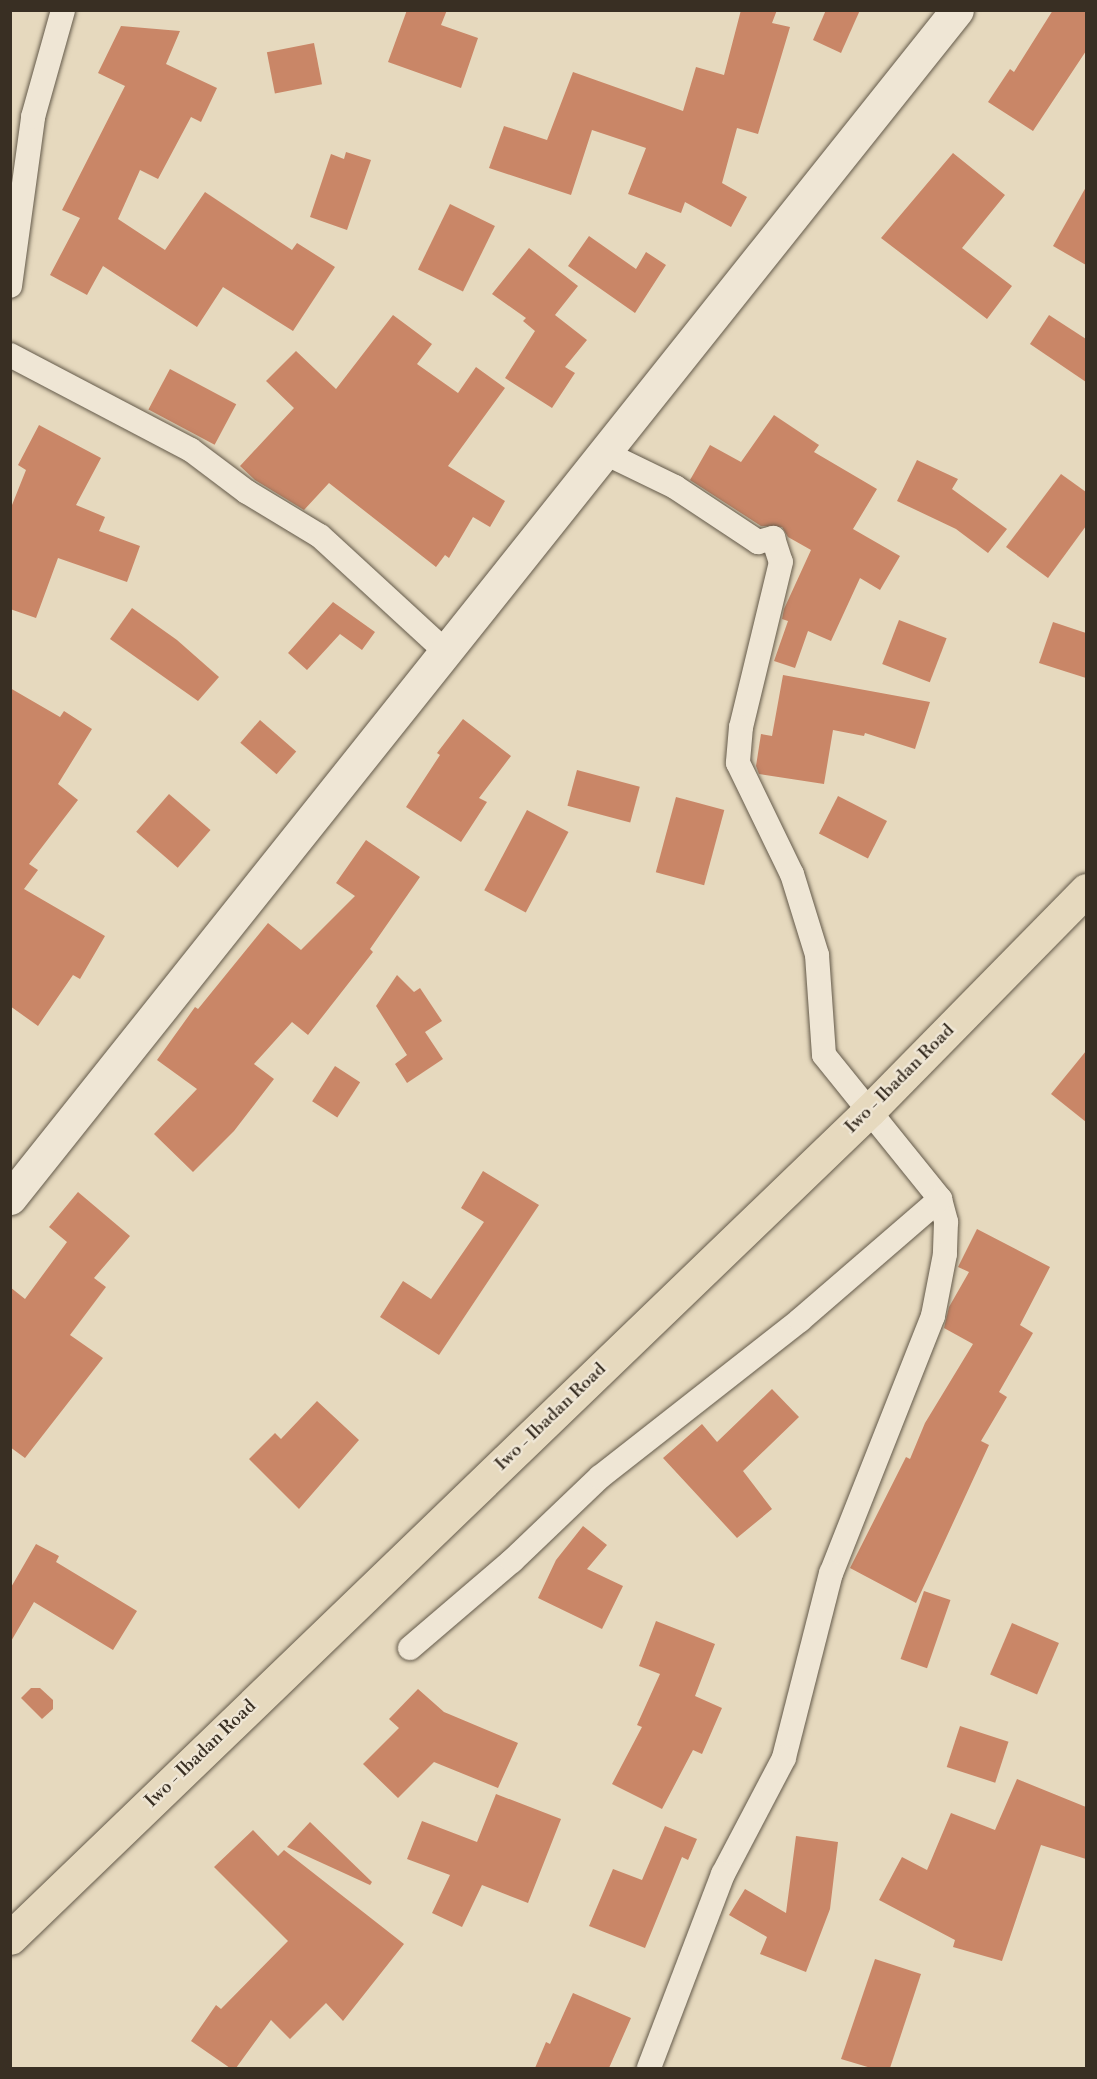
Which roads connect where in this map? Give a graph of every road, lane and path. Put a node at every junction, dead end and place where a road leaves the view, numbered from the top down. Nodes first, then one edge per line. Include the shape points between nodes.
1 (63, 10) edge
2 (957, 10) edge
3 (10, 286) edge
4 (10, 355) edge
5 (605, 453) junction
6 (446, 652) junction
7 (1086, 890) edge
8 (871, 1109) junction
9 (10, 1198) edge
10 (940, 1198) junction
11 (410, 1648) dead end
12 (10, 1938) edge
13 (649, 2068) edge

1 - 3 street via 33,117
2 - 5 street
4 - 6 street via 191,450 247,492 320,536
5 - 6 street
5 - 8 street via 675,487 758,542 773,538 781,562 741,727 738,763 792,874 817,955 824,1055
6 - 9 street
7 - 8 main road, Iwo - Ibadan Road
8 - 10 street
8 - 12 main road, Iwo - Ibadan Road
10 - 11 street via 800,1320 600,1477 512,1562
10 - 13 street via 946,1222 945,1254 933,1316 831,1573 784,1758 723,1874

